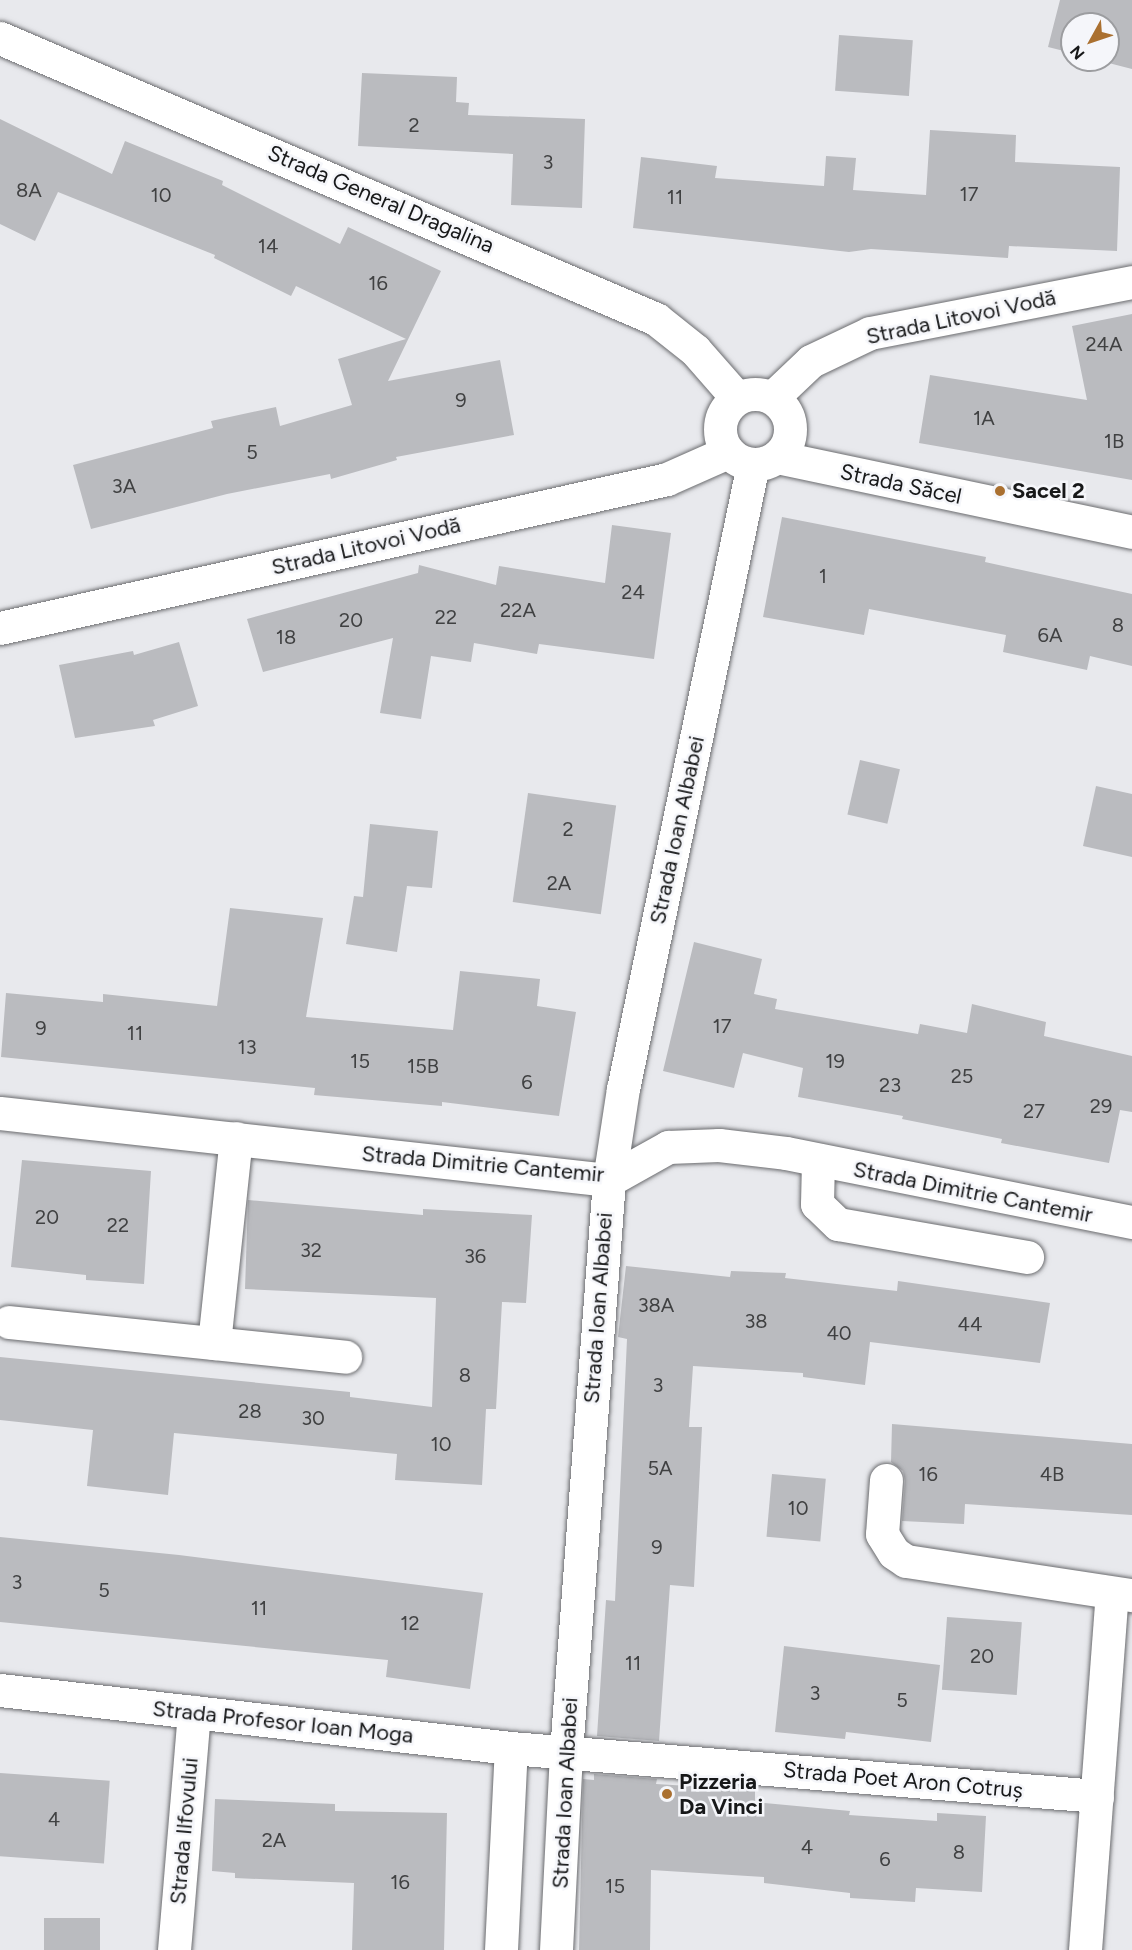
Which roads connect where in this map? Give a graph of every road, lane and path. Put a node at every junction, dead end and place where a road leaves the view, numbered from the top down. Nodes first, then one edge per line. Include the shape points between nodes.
1 (0, 38) edge
2 (1132, 282) edge
3 (736, 398) junction
4 (773, 398) junction
5 (752, 458) junction
6 (1132, 532) edge
7 (0, 628) edge
8 (0, 1113) edge
9 (236, 1138) junction
10 (818, 1160) junction
11 (609, 1180) junction
12 (1132, 1222) edge
13 (1027, 1257) dead end
14 (9, 1322) dead end
15 (214, 1343) junction
16 (345, 1357) dead end
17 (886, 1480) dead end
18 (1122, 1594) edge
19 (0, 1690) edge
20 (194, 1712) junction
21 (511, 1748) junction
22 (566, 1752) junction
23 (1097, 1796) junction
24 (174, 1950) edge
25 (501, 1950) edge
26 (556, 1950) edge
27 (1085, 1950) edge

1 - 3 street, Strada General Dragalina via 656,319 695,350
2 - 4 street, Strada Litovoi Vodă via 870,333 812,361
3 - 4 street via 754,393
3 - 5 street via 722,417 720,429
4 - 5 street via 788,415 791,426 785,449
5 - 6 street, Strada Săcel
5 - 7 street, Strada Litovoi Vodă
5 - 11 street, Strada Ioan Albabei via 623,1089
8 - 9 street, Strada Dimitrie Cantemir
9 - 11 street, Strada Dimitrie Cantemir
9 - 15 street
10 - 11 street, Strada Dimitrie Cantemir via 690,1143 639,1159
10 - 12 street, Strada Dimitrie Cantemir
10 - 13 street via 818,1204 838,1224
11 - 22 street, Strada Ioan Albabei
14 - 15 street
15 - 16 street
17 - 18 street via 882,1534 894,1553 906,1561
18 - 23 street
19 - 20 street, Strada Profesor Ioan Moga
20 - 21 street, Strada Profesor Ioan Moga
20 - 24 street, Strada Ilfovului
21 - 22 street, Strada Profesor Ioan Moga
21 - 25 street
22 - 23 street, Strada Poet Aron Cotruș
22 - 26 street, Strada Ioan Albabei
23 - 27 street

